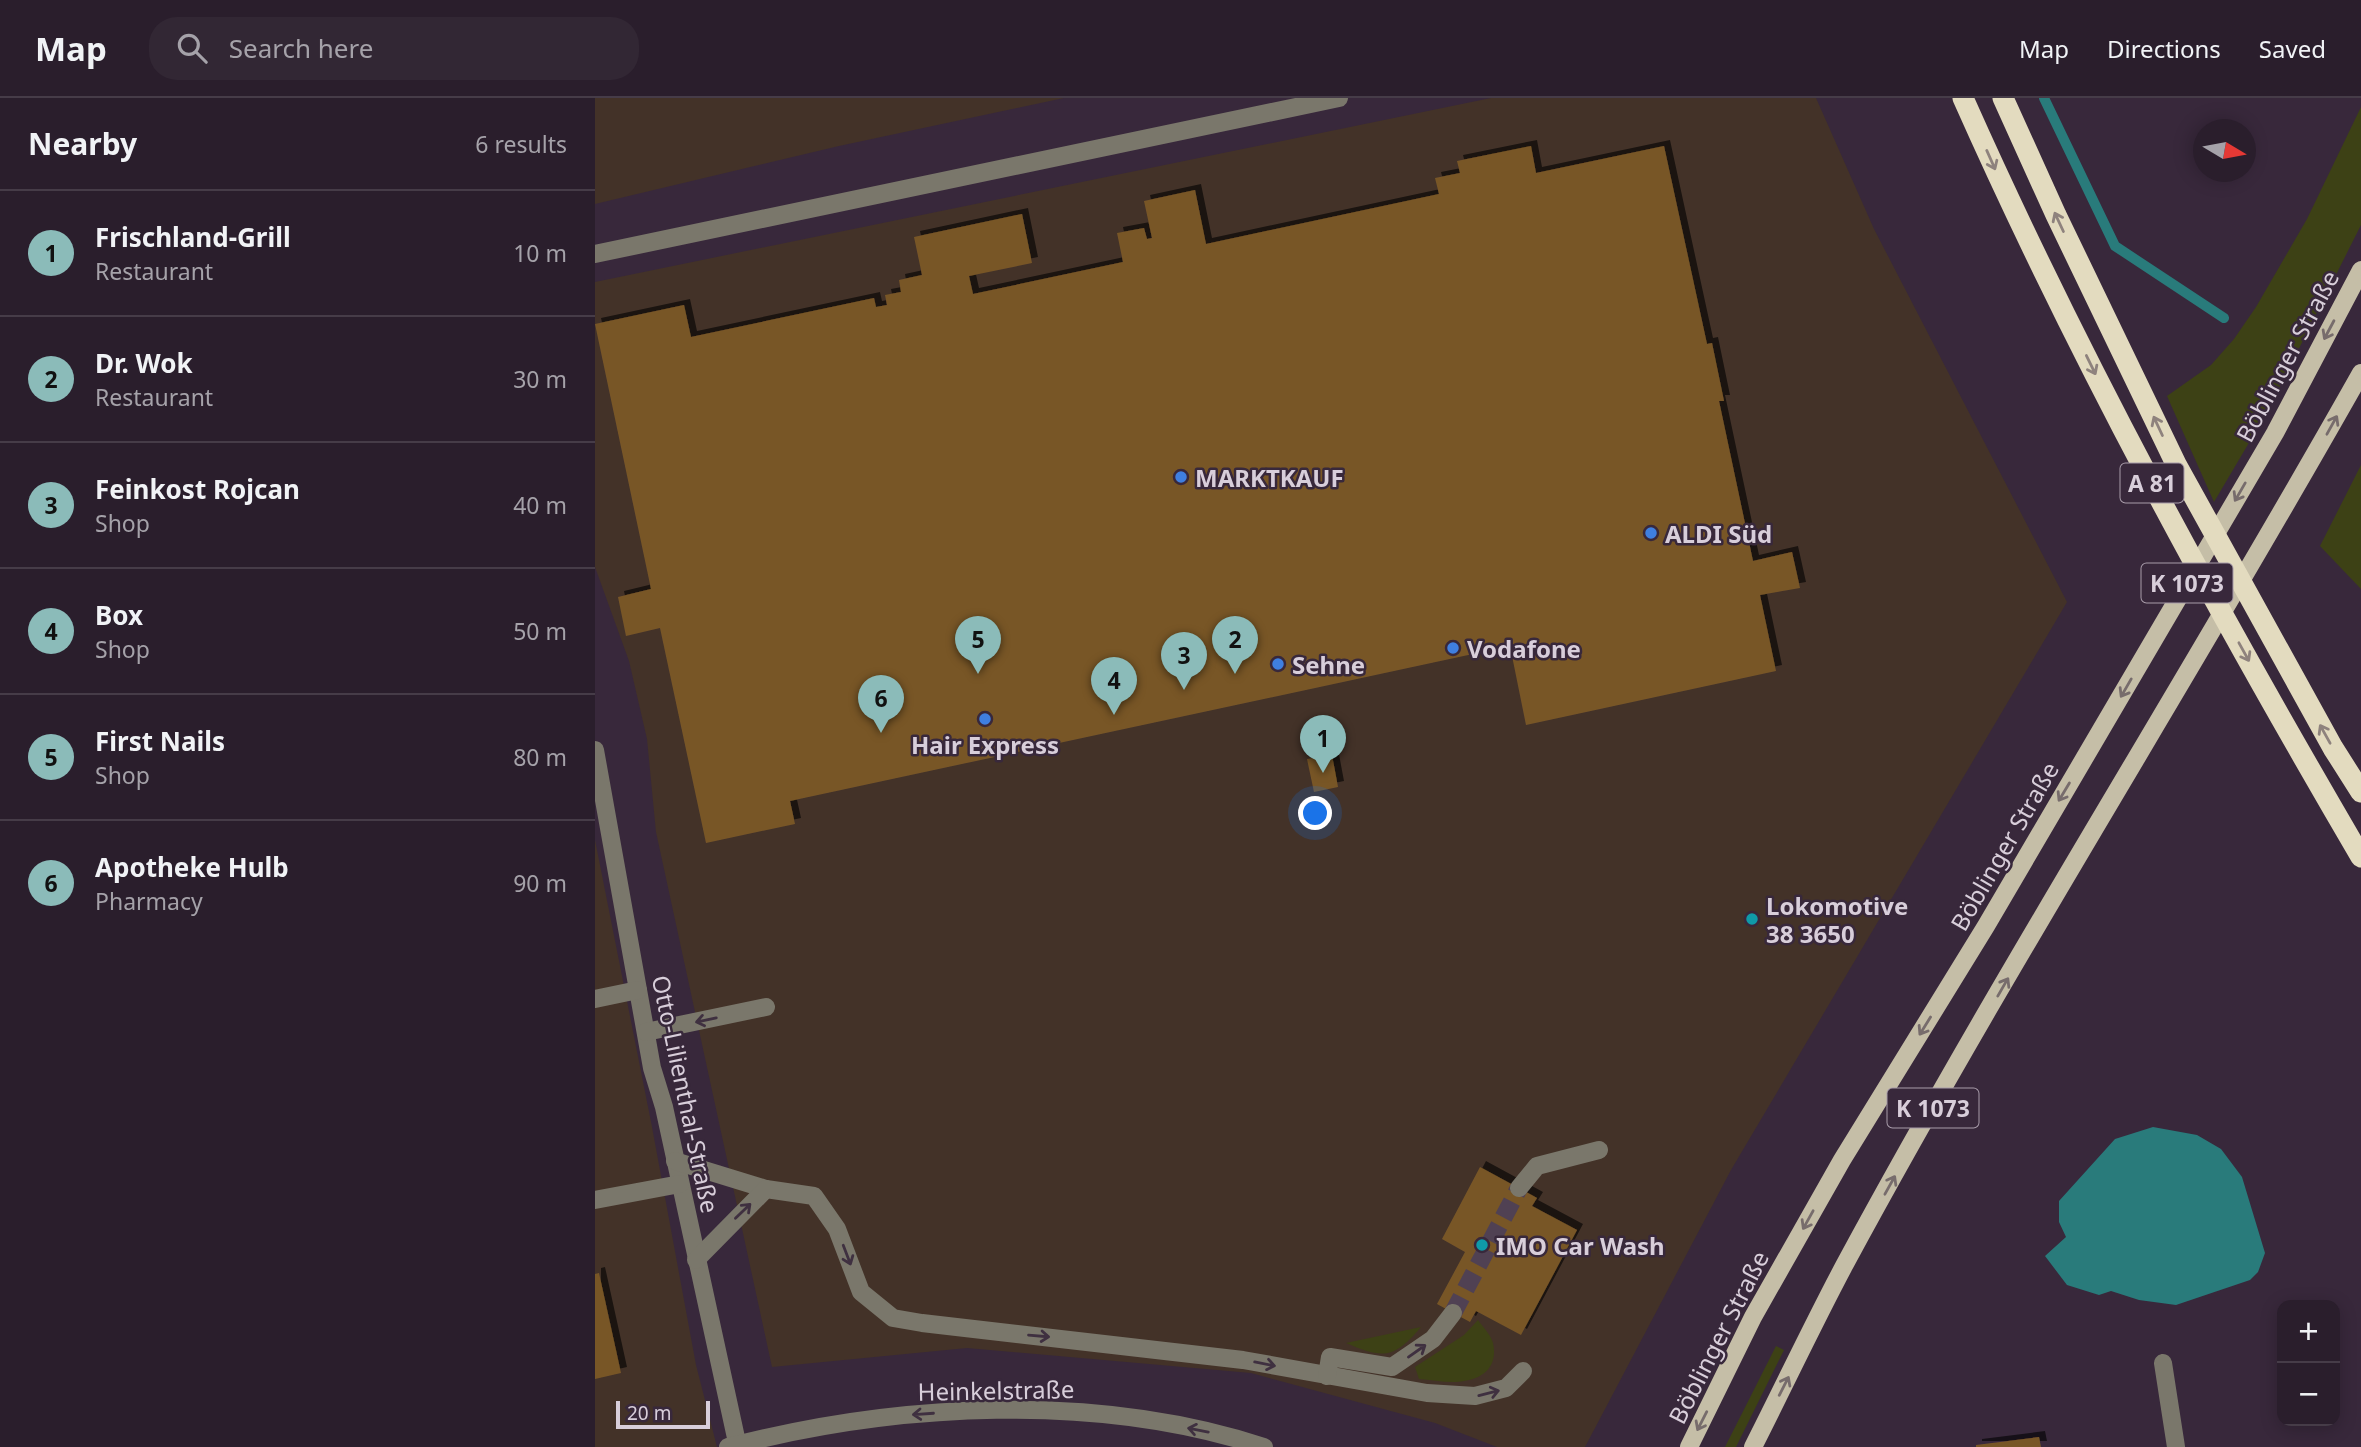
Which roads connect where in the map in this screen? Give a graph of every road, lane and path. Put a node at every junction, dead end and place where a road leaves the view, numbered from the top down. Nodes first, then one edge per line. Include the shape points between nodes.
1 (1339, 98) edge
2 (1963, 98) edge
3 (2003, 98) edge
4 (595, 254) edge
5 (2361, 270) edge
6 (2361, 373) edge
7 (595, 750) edge
8 (2361, 792) edge
9 (2361, 857) edge
10 (638, 990) junction
11 (595, 999) edge
12 (766, 1007) dead end
13 (646, 1032) junction
14 (1599, 1150) dead end
15 (675, 1161) junction
16 (680, 1184) junction
17 (1519, 1188) tunnel mouth
18 (766, 1189) junction
19 (595, 1200) edge
20 (696, 1260) junction
21 (1453, 1313) tunnel mouth
22 (2163, 1363) dead end
23 (1523, 1371) dead end
24 (1327, 1376) junction
25 (734, 1446) edge
26 (1264, 1447) edge
27 (1689, 1447) edge
28 (1753, 1447) edge
29 (2176, 1447) edge

1 - 4 street
2 -> 9 highway, A 81 via 2142,465
8 -> 3 highway, A 81 via 2176,464
5 -> 27 main road, Böblinger Straße / K 1073 via 2275,433 1986,926 1842,1160 1753,1317
28 -> 6 main road, K 1073 via 1928,1116
7 - 10 street, Otto-Lilienthal-Straße
10 - 11 street
10 - 13 street, Otto-Lilienthal-Straße
12 -> 13 street
13 - 15 street, Otto-Lilienthal-Straße
14 - 17 street via 1537,1166
15 - 16 street, Otto-Lilienthal-Straße
15 - 18 street
16 - 19 street
16 - 20 street, Otto-Lilienthal-Straße
20 -> 18 street
18 -> 24 street via 814,1196 837,1229 861,1292 893,1318 1243,1360
20 - 25 street, Otto-Lilienthal-Straße
24 -> 21 street via 1330,1357 1392,1367 1433,1339
22 - 29 street
24 -> 23 street via 1475,1396 1506,1388
26 -> 25 street, Heinkelstraße via 1163,1423 1002,1409 894,1416

